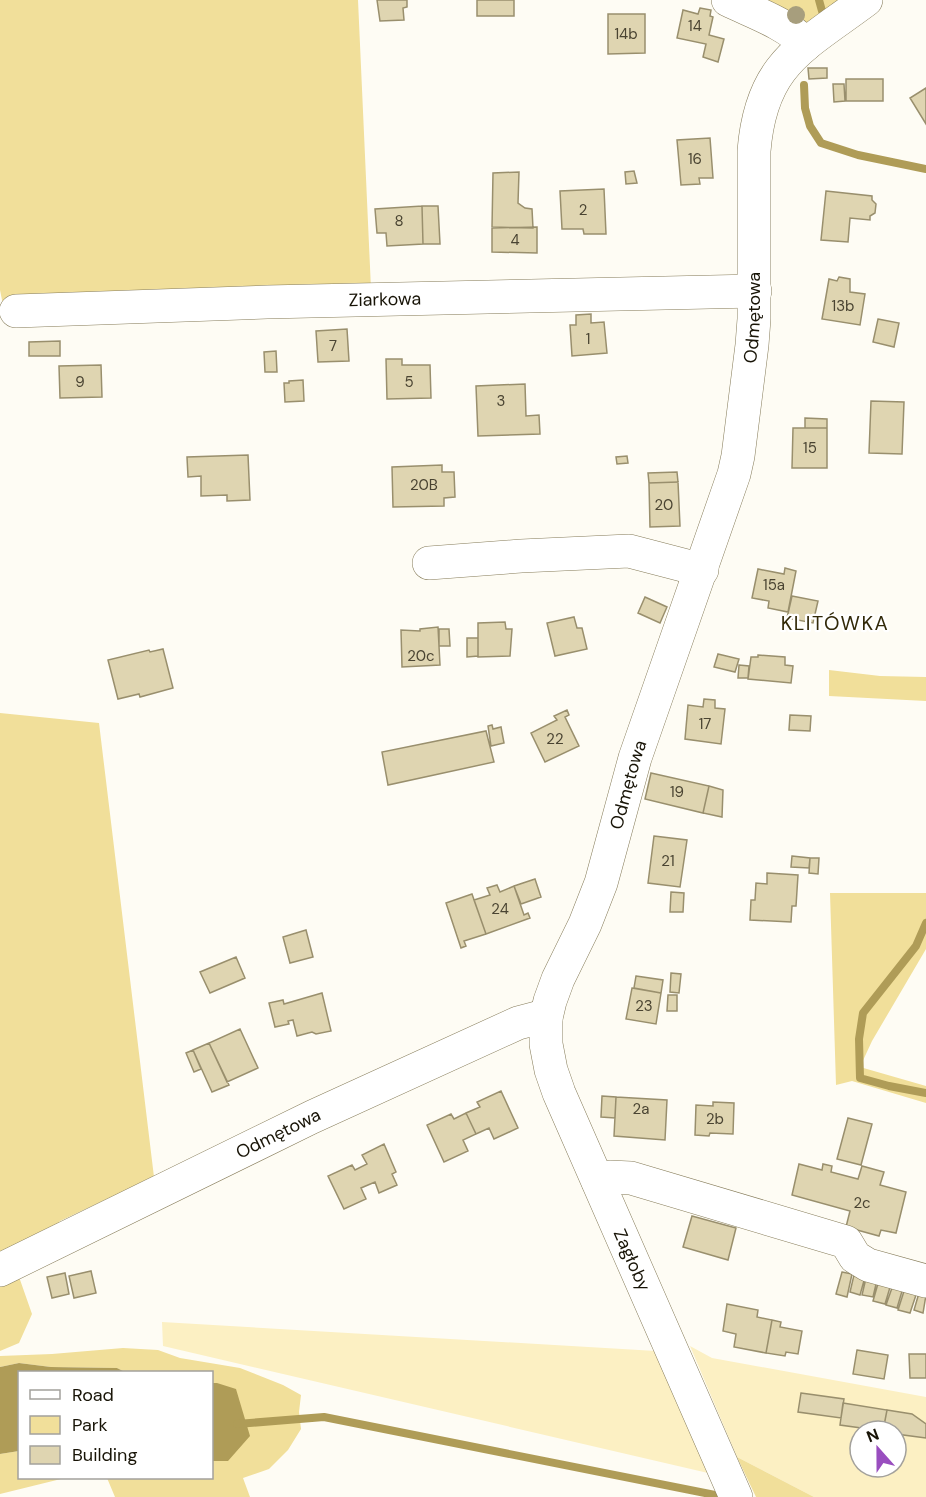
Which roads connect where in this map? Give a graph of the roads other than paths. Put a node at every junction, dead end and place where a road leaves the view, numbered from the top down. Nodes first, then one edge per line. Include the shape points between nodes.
1 (728, 0) edge
2 (866, 0) edge
3 (806, 44) junction
4 (755, 291) junction
5 (16, 311) dead end
6 (429, 563) dead end
7 (702, 570) junction
8 (546, 1018) junction
9 (598, 1181) junction
10 (0, 1270) edge
11 (926, 1281) edge
12 (736, 1497) edge

1 - 3 street via 783,25
2 - 3 street, Odmętowa
3 - 4 street, Odmętowa via 774,76 759,114 754,151
4 - 5 street, Ziarkowa
4 - 7 street, Odmętowa via 753,345 738,456
6 - 7 street via 630,552
7 - 8 street, Odmętowa via 635,758 601,883 558,979
8 - 9 street, Zagłoby via 551,1070
8 - 10 street, Odmętowa via 518,1023 312,1117
9 - 11 street via 631,1178 846,1242 855,1257 868,1265
9 - 12 street, Zagłoby

